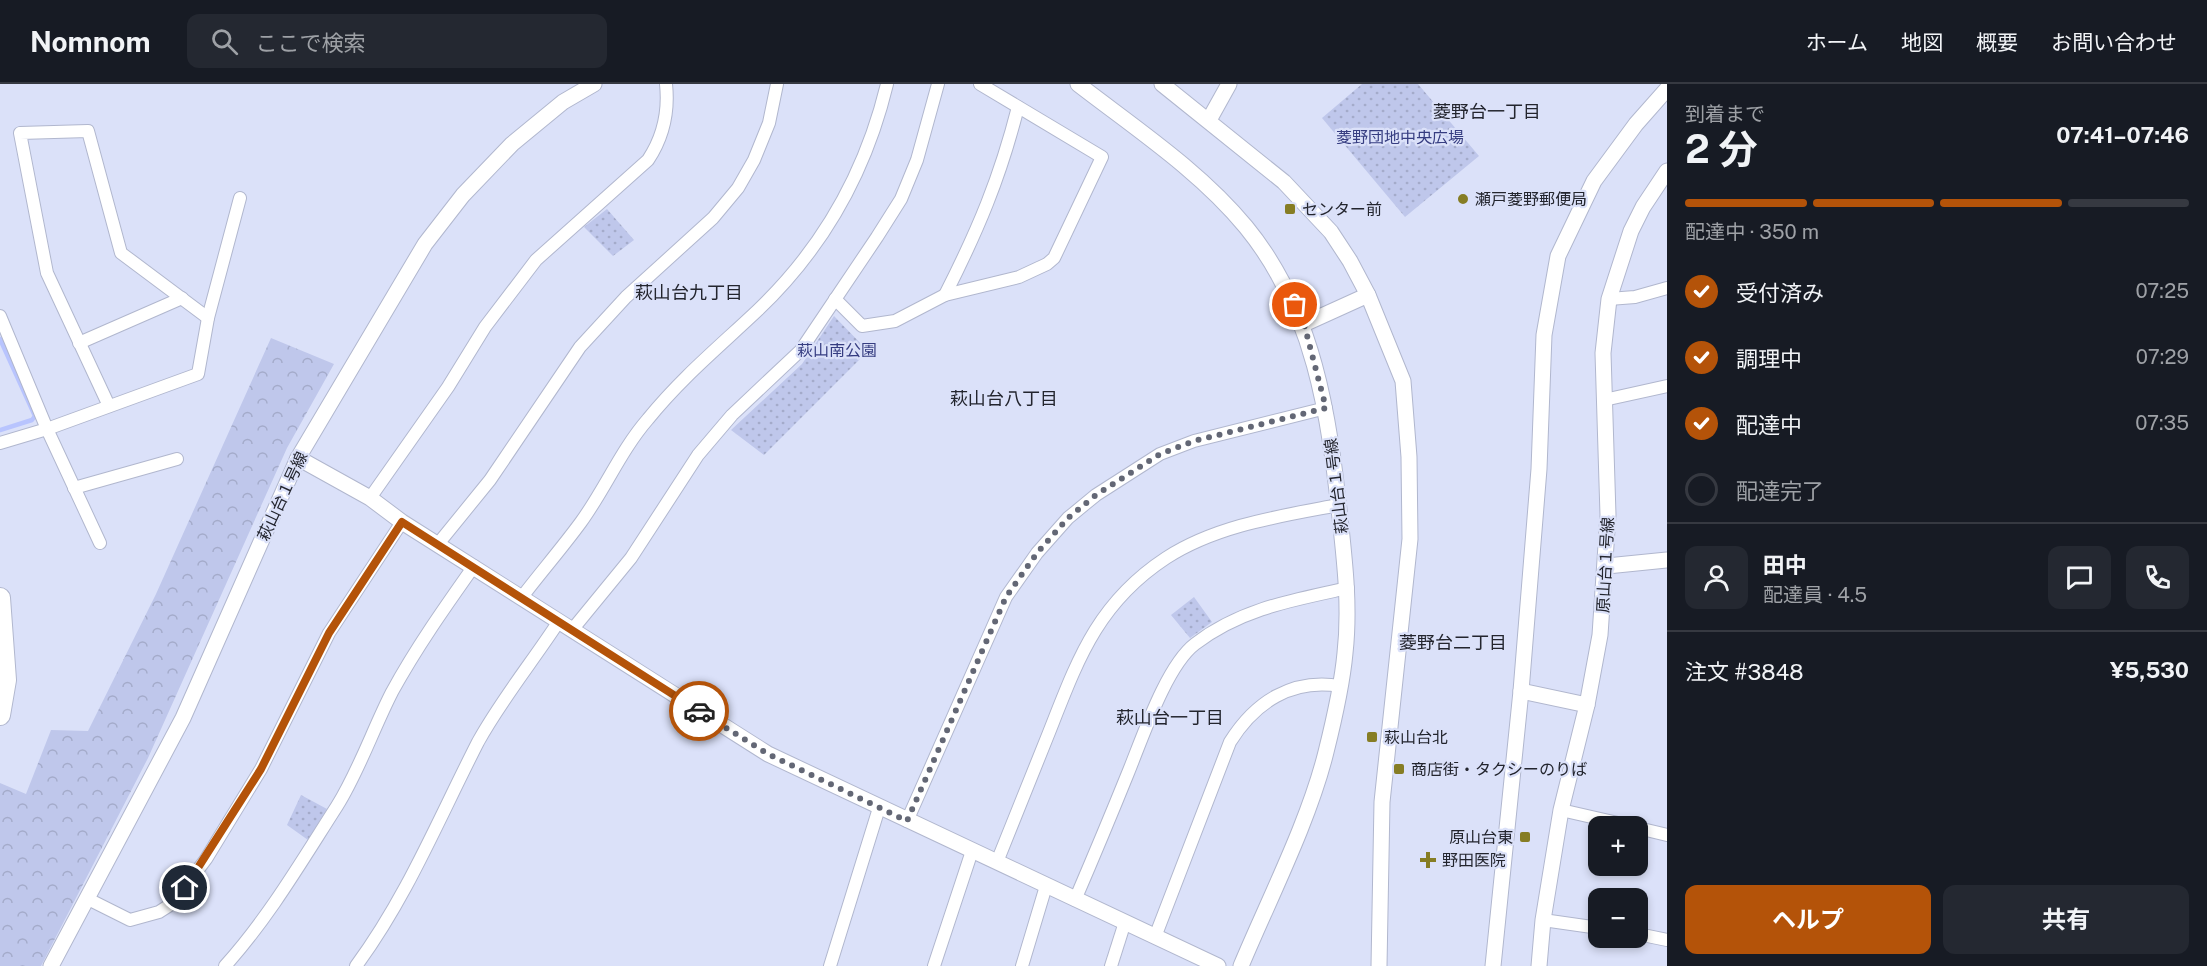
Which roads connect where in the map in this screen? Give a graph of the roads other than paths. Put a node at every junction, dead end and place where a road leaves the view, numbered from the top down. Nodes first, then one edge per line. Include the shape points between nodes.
1 (594, 84) edge
2 (666, 84) edge
3 (777, 84) edge
4 (887, 84) edge
5 (938, 84) edge
6 (980, 84) edge
7 (1078, 84) edge
8 (1162, 84) edge
9 (1229, 84) edge
10 (1663, 88) edge
11 (1018, 107) junction
12 (1209, 120) junction
13 (1667, 171) edge
14 (240, 198) dead end
15 (1667, 288) edge
16 (945, 295) junction
17 (1368, 296) junction
18 (182, 298) junction
19 (835, 299) junction
20 (1609, 299) junction
21 (0, 316) edge
22 (208, 318) junction
23 (1304, 324) junction
24 (80, 343) junction
25 (1667, 386) edge
26 (1604, 400) junction
27 (109, 406) junction
28 (1326, 408) junction
29 (47, 429) junction
30 (0, 443) edge
31 (298, 458) junction
32 (177, 459) dead end
33 (74, 488) junction
34 (369, 498) junction
35 (1339, 505) junction
36 (402, 522) junction
37 (100, 543) dead end
38 (438, 544) junction
39 (1667, 560) edge
40 (474, 566) junction
41 (1606, 566) junction
42 (1348, 588) junction
43 (522, 597) junction
44 (0, 598) edge
45 (566, 626) junction
46 (1340, 686) junction
47 (1521, 691) junction
48 (1587, 705) junction
49 (0, 715) edge
50 (879, 807) junction
51 (1561, 810) junction
52 (1588, 816) edge
53 (907, 821) junction
54 (1648, 830) edge
55 (1667, 835) edge
56 (972, 851) junction
57 (997, 862) junction
58 (1046, 886) junction
59 (88, 899) junction
60 (1075, 900) junction
61 (1543, 920) junction
62 (1125, 922) junction
63 (1588, 926) edge
64 (1648, 936) edge
65 (1155, 937) junction
66 (1667, 940) edge
67 (58, 963) edge
68 (225, 966) edge
69 (356, 966) edge
70 (830, 966) edge
71 (934, 966) edge
72 (1022, 966) edge
73 (1111, 966) edge
74 (1218, 966) edge
75 (1241, 966) edge
76 (1379, 966) edge
77 (1493, 966) edge
78 (1539, 966) edge

1 - 31 street, 萩山台１号線 via 563,102 512,144 463,195 425,244
2 - 34 street via 666,117 648,160 536,260 484,327 448,387
3 - 38 street via 769,123 738,188 713,218 636,287 580,347 490,480
4 - 43 street via 864,158 822,235 759,309 687,373 646,421 582,521
5 - 19 street via 926,132 901,199
6 - 11 street
7 - 23 street, 萩山台１号線 via 1161,148 1246,227 1280,276
8 - 12 street
9 - 12 street
10 - 47 street via 1594,181 1558,256 1544,335 1539,469
11 - 16 street via 984,218
11 - 16 street via 1102,157 1054,258 1027,275
12 - 17 street via 1306,202 1331,232
13 - 20 street, 原山台１号線 via 1631,231
14 - 22 street
15 - 20 street
16 - 19 street via 895,321 862,326
17 - 23 street
17 - 76 street via 1403,381 1409,457 1410,538 1382,802
18 - 22 street
18 - 24 street
18 - 24 street via 121,253 88,132 20,133 47,273
19 - 45 street via 790,363 732,415 698,455 631,558
20 - 26 street, 原山台１号線 via 1603,353
21 - 29 street
22 - 27 street via 198,374
23 - 28 street, 萩山台１号線
24 - 27 street
25 - 26 street
26 - 41 street, 原山台１号線
27 - 29 street
28 - 35 street, 萩山台１号線
28 - 53 street via 1194,441 1160,454 1068,518 1006,597
29 - 30 street
29 - 33 street
31 - 34 street
31 - 59 street, 萩山台１号線 via 183,718
32 - 33 street
33 - 37 street
34 - 36 street
35 - 42 street, 萩山台１号線
35 - 57 street via 1264,519 1198,541 1167,557 1133,584 1102,618 1082,651
36 - 38 street
36 - 59 street via 329,633 261,769 185,888 159,912 130,920
38 - 40 street
39 - 41 street
40 - 43 street
40 - 68 street via 418,646 337,807 291,881
41 - 48 street, 原山台１号線 via 1600,635
42 - 46 street, 萩山台１号線 via 1346,654
42 - 60 street via 1269,605 1234,619 1192,646 1154,708
43 - 45 street
44 - 49 highway via 6,680
45 - 50 street via 768,754
45 - 69 street via 480,740 382,931
46 - 65 street via 1323,683 1293,688 1254,710 1240,726 1230,742
46 - 75 street, 萩山台１号線 via 1315,789
47 - 48 street
47 - 77 street
48 - 51 street, 原山台１号線
50 - 53 street
50 - 70 street
51 - 52 street
51 - 61 street, 原山台１号線
53 - 56 street
54 - 55 street
56 - 57 street
56 - 71 street
57 - 58 street
58 - 60 street
58 - 72 street
59 - 67 street, 萩山台１号線
60 - 62 street
61 - 63 street
61 - 78 street, 原山台１号線
62 - 65 street
62 - 73 street
64 - 66 street
65 - 74 street

